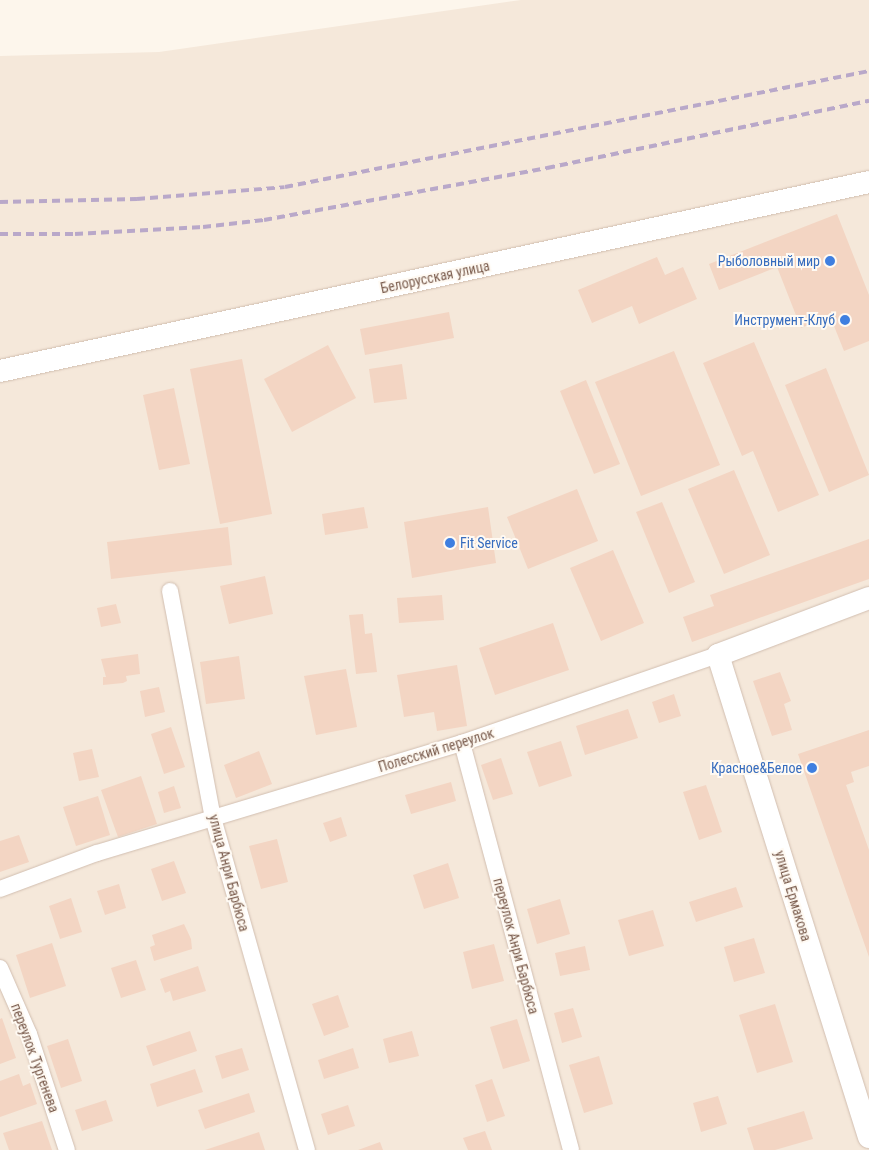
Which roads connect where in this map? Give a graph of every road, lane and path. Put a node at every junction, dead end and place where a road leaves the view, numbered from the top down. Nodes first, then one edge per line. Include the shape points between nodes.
1 (867, 184) edge
2 (0, 371) edge
3 (170, 591) dead end
4 (869, 598) edge
5 (718, 655) junction
6 (462, 743) junction
7 (213, 818) junction
8 (0, 889) edge
9 (0, 968) edge
10 (869, 1137) edge
11 (67, 1150) edge
12 (307, 1150) edge
13 (571, 1150) edge

1 - 2 street, Белорусская улица
3 - 7 street, улица Анри Барбюса
4 - 5 street, Полесский переулок
5 - 6 street, Полесский переулок
5 - 10 street, улица Ермакова
6 - 7 street, Полесский переулок
6 - 13 street, переулок Анри Барбюса
7 - 8 street, Полесский переулок via 97,853
7 - 12 street, улица Анри Барбюса
9 - 11 street, переулок Тургенева via 29,1034

